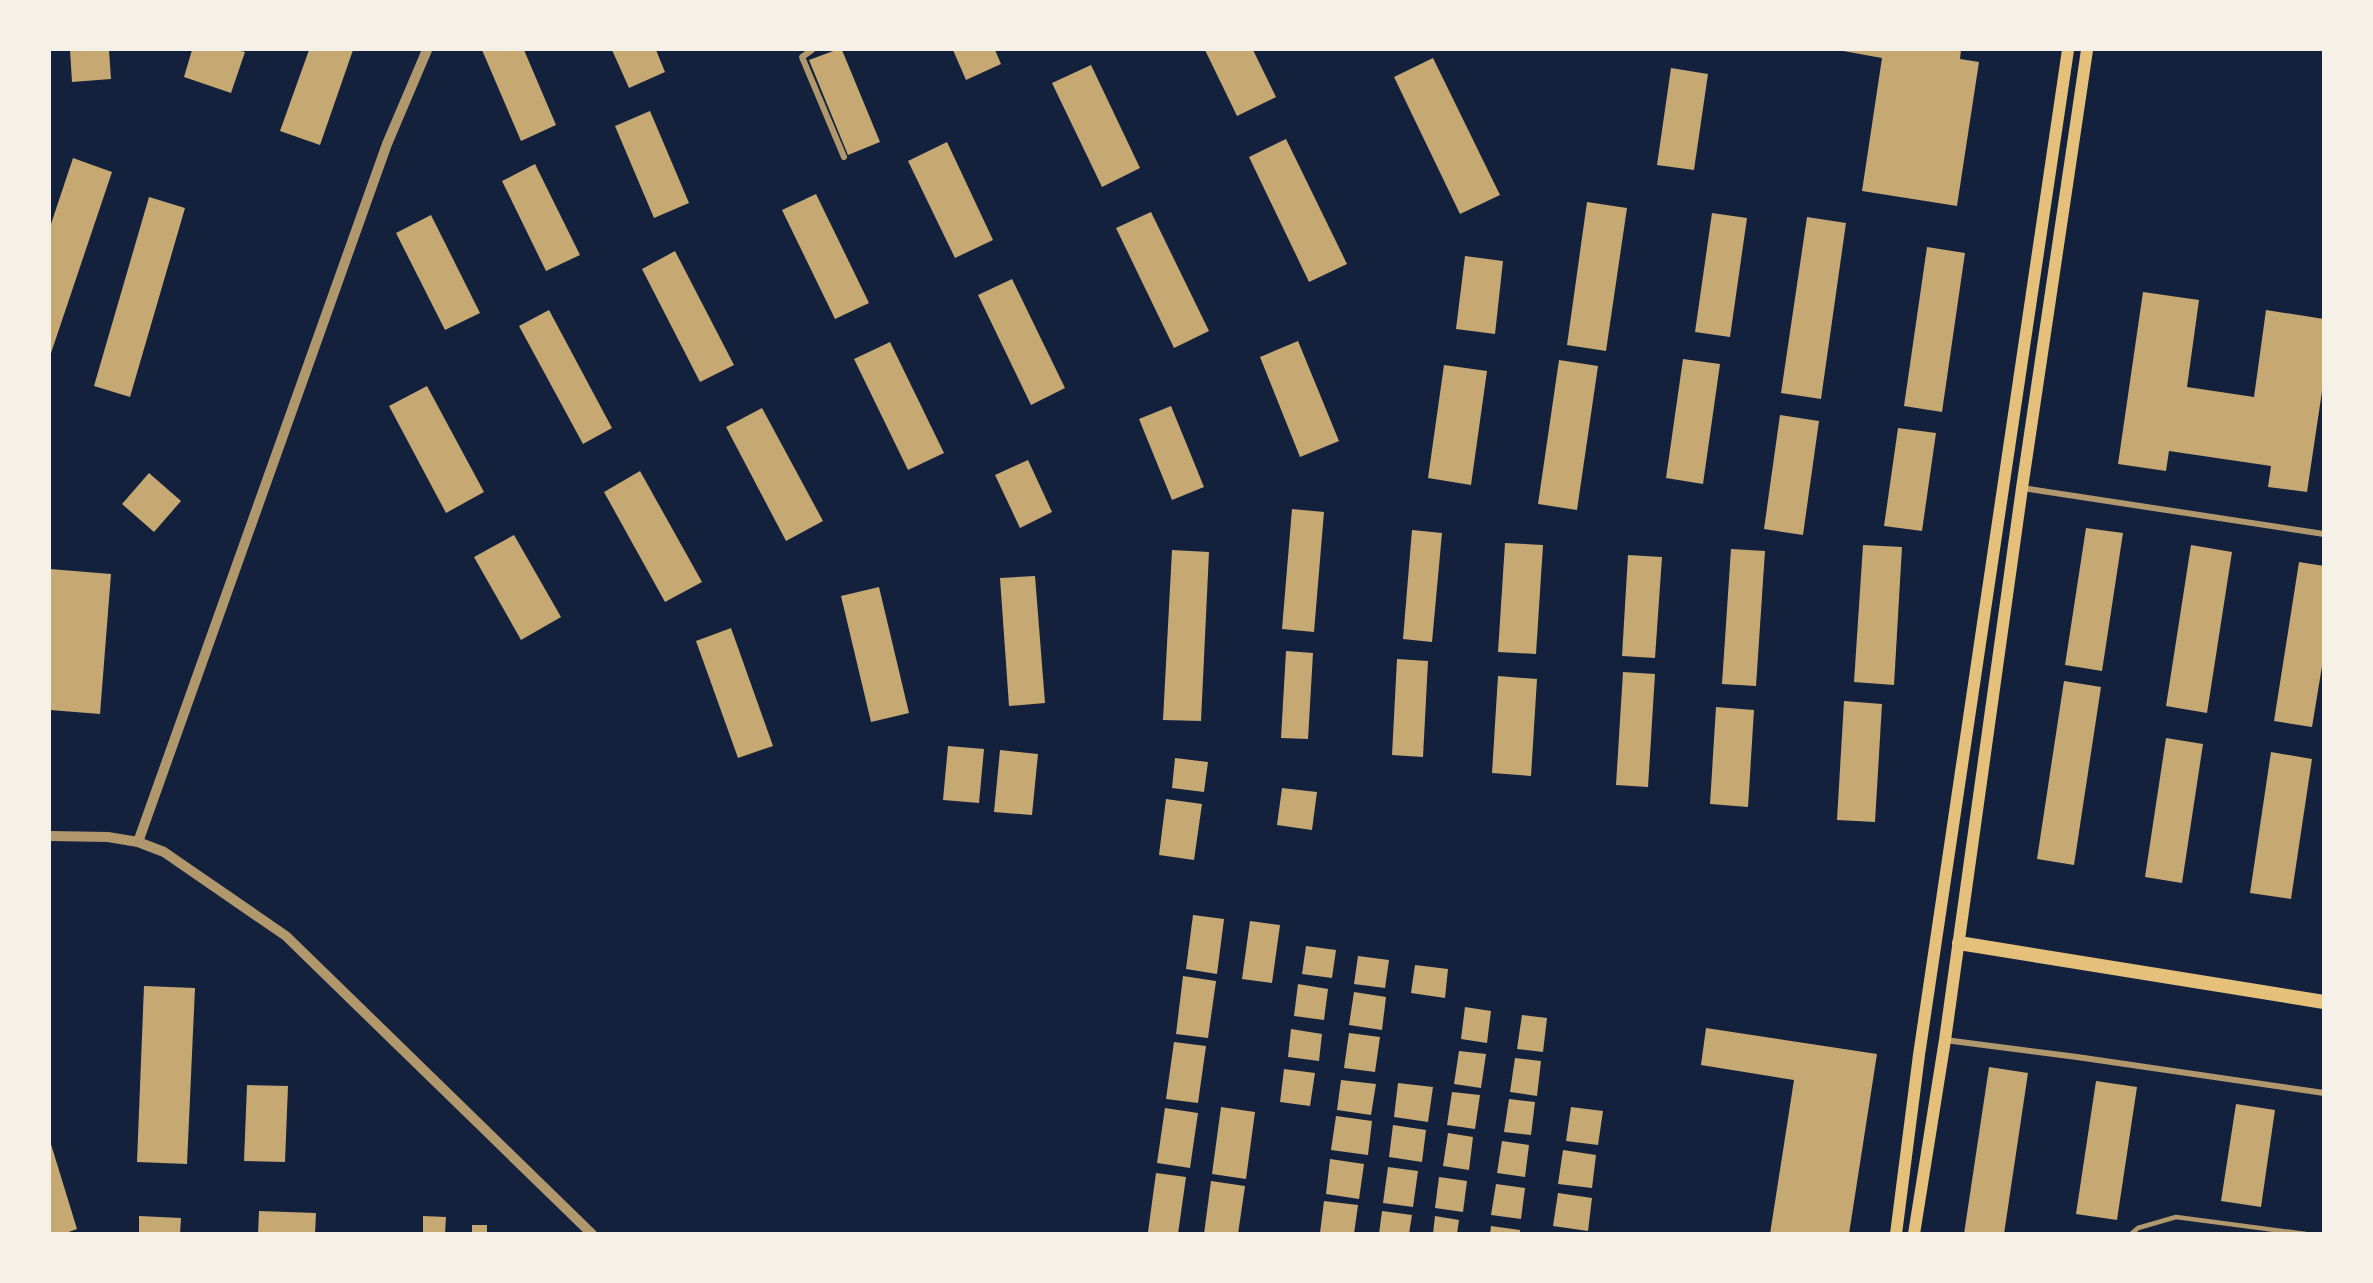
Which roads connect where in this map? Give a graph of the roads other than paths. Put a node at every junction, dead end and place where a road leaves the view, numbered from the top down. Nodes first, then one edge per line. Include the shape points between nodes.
1 (427, 50) edge
2 (812, 50) edge
3 (2068, 50) edge
4 (2087, 50) edge
5 (844, 157) dead end
6 (2022, 488) junction
7 (2324, 534) edge
8 (50, 836) edge
9 (138, 842) junction
10 (1959, 943) junction
11 (2324, 1002) edge
12 (1945, 1040) junction
13 (2324, 1093) edge
14 (592, 1233) edge
15 (1896, 1233) edge
16 (1914, 1233) edge
17 (2131, 1233) edge
18 (2306, 1233) edge

1 - 9 street via 387,144
2 - 5 street via 802,57
3 - 15 main road
4 - 6 main road
6 - 7 street
6 - 10 main road
8 - 9 street
9 - 14 street via 164,852 286,936
10 - 11 main road
10 - 12 main road
12 - 13 street
12 - 16 main road
17 - 18 lane via 2176,1216

